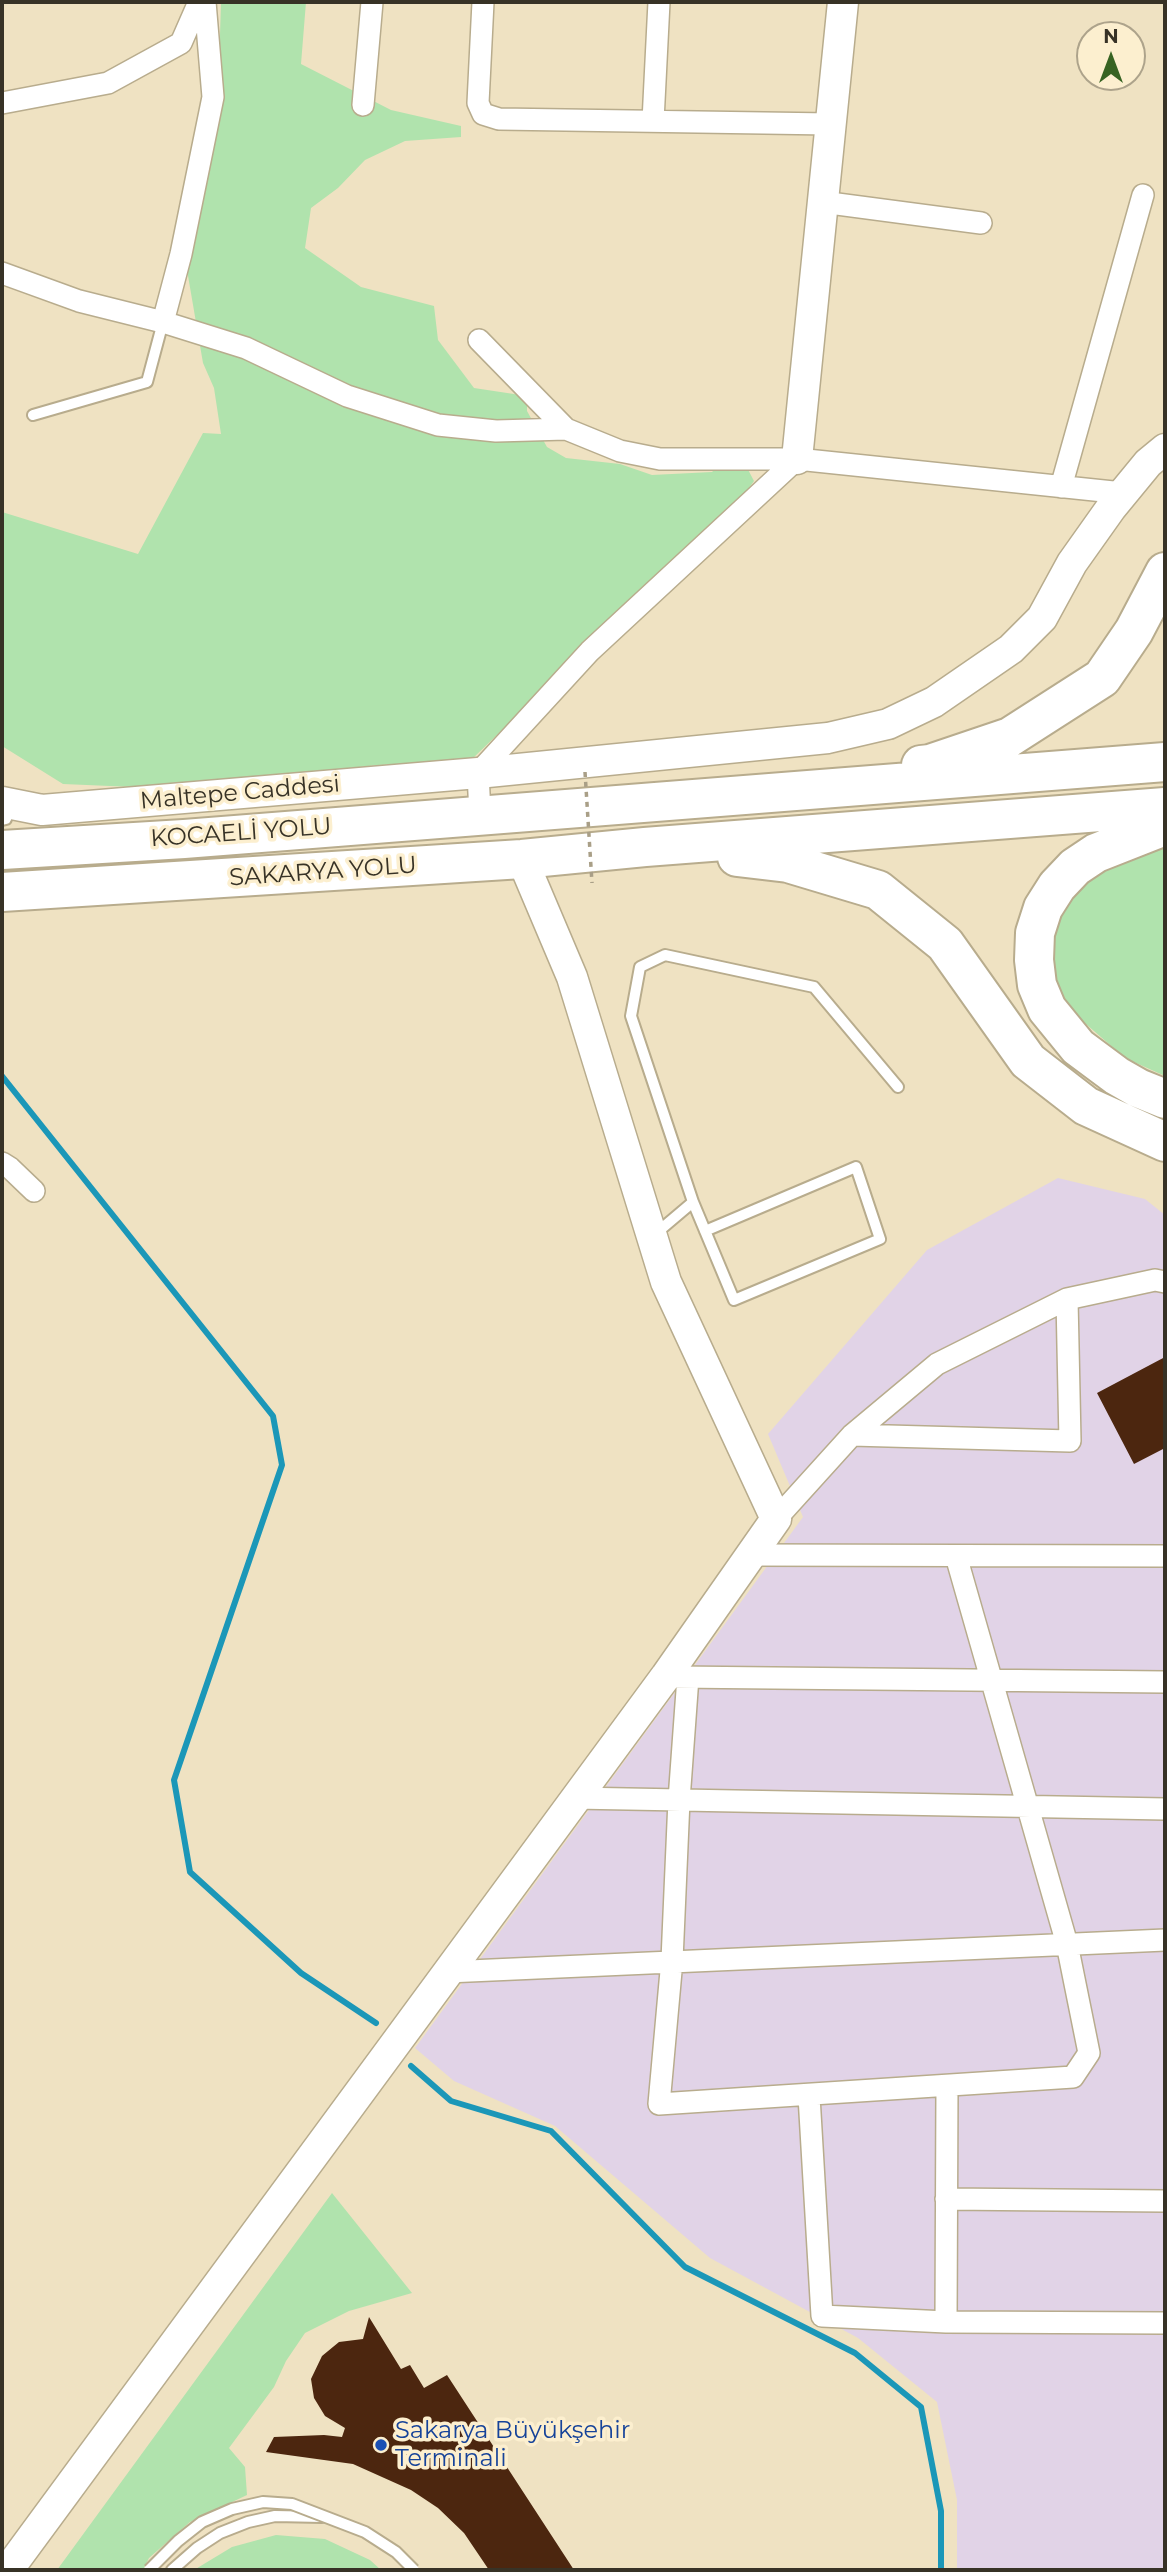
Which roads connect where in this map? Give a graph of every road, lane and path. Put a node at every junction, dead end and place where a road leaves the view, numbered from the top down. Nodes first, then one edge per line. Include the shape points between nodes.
1 (202, 2) edge
2 (372, 2) edge
3 (483, 2) edge
4 (659, 2) edge
5 (843, 2) edge
6 (2, 103) edge
7 (363, 105) dead end
8 (653, 121) junction
9 (830, 124) junction
10 (1143, 195) dead end
11 (821, 202) junction
12 (981, 223) dead end
13 (2, 273) edge
14 (163, 322) junction
15 (479, 340) dead end
16 (33, 415) dead end
17 (566, 429) junction
18 (1165, 449) edge
19 (797, 459) junction
20 (1061, 487) junction
21 (1123, 494) junction
22 (1165, 572) edge
23 (1165, 762) edge
24 (585, 772) dead end
25 (478, 773) junction
26 (1165, 807) edge
27 (5, 809) edge
28 (480, 814) junction
29 (1165, 826) edge
30 (645, 847) junction
31 (2, 850) edge
32 (522, 859) junction
33 (592, 883) dead end
34 (2, 892) edge
35 (898, 1087) dead end
36 (1165, 1098) edge
37 (1165, 1142) edge
38 (2, 1163) edge
39 (34, 1191) dead end
40 (693, 1202) junction
41 (705, 1231) junction
42 (652, 1237) junction
43 (1165, 1283) edge
44 (1067, 1299) junction
45 (852, 1435) junction
46 (776, 1519) junction
47 (752, 1555) junction
48 (956, 1556) junction
49 (1165, 1556) edge
50 (677, 1677) junction
51 (992, 1680) junction
52 (1165, 1682) edge
53 (574, 1798) junction
54 (679, 1800) junction
55 (1027, 1806) junction
56 (1165, 1809) edge
57 (1165, 1940) edge
58 (1067, 1944) junction
59 (672, 1960) junction
60 (447, 1972) junction
61 (947, 2086) junction
62 (809, 2096) junction
63 (946, 2199) junction
64 (1165, 2201) edge
65 (946, 2322) junction
66 (1165, 2323) edge
67 (5, 2570) edge
68 (149, 2570) edge
69 (172, 2570) edge
70 (414, 2570) edge
71 (421, 2570) edge

1 - 6 street via 181,43 108,83
1 - 14 street via 213,97
2 - 7 street
3 - 8 street via 478,103 483,114 499,119
4 - 8 street
5 - 9 street
8 - 9 street
9 - 11 street
10 - 20 street
11 - 12 street
11 - 19 street
13 - 14 street via 79,302
14 - 16 lane via 147,382
14 - 17 street via 246,348 347,396 438,425 496,431
15 - 17 street
17 - 19 street via 620,451 660,459
18 - 21 street, Maltepe Caddesi
19 - 20 street
19 - 25 street via 590,652
20 - 21 street
21 - 25 street, Maltepe Caddesi via 1072,563 1041,618 1011,649 934,702 888,724 828,738
22 - 28 highway via 1102,678 1010,737 930,764
23 - 28 highway
24 - 33 path, bridge
25 - 27 street, Maltepe Caddesi via 42,810
25 - 28 street
26 - 30 highway
28 - 31 highway, KOCAELİ YOLU
29 - 36 highway via 1096,853 1075,867 1043,908 1035,933 1034,960 1037,985 1047,1009 1078,1047 1117,1076
30 - 32 highway, SAKARYA YOLU
30 - 37 highway via 788,863 878,890 945,943 1028,1060 1086,1106
32 - 34 highway, SAKARYA YOLU
32 - 42 street via 572,977
35 - 40 lane via 814,987 665,955 640,967 631,1016
38 - 39 street
40 - 41 lane
40 - 42 lane
41 - 41 lane via 734,1300 880,1239 856,1167
42 - 46 street via 666,1282
43 - 44 street via 1155,1280
44 - 45 street via 937,1364
44 - 45 street via 1070,1441
45 - 46 street
46 - 47 street
47 - 48 street
47 - 50 street
48 - 49 street
48 - 51 street
50 - 51 street
50 - 53 street
50 - 54 street
51 - 52 street
51 - 55 street
53 - 54 street
53 - 60 street
54 - 55 street
54 - 59 street
55 - 56 street
55 - 58 street
57 - 58 street
58 - 59 street
58 - 61 street via 1089,2053 1073,2077
59 - 60 street
59 - 62 street via 659,2104
60 - 67 street
61 - 62 street
61 - 63 street
62 - 65 street via 822,2316
63 - 64 street
63 - 65 street
65 - 66 street
68 - 70 lane, bridge via 202,2522 264,2502 292,2504 365,2532
69 - 71 lane via 220,2533 275,2516 304,2515 357,2526 401,2552

